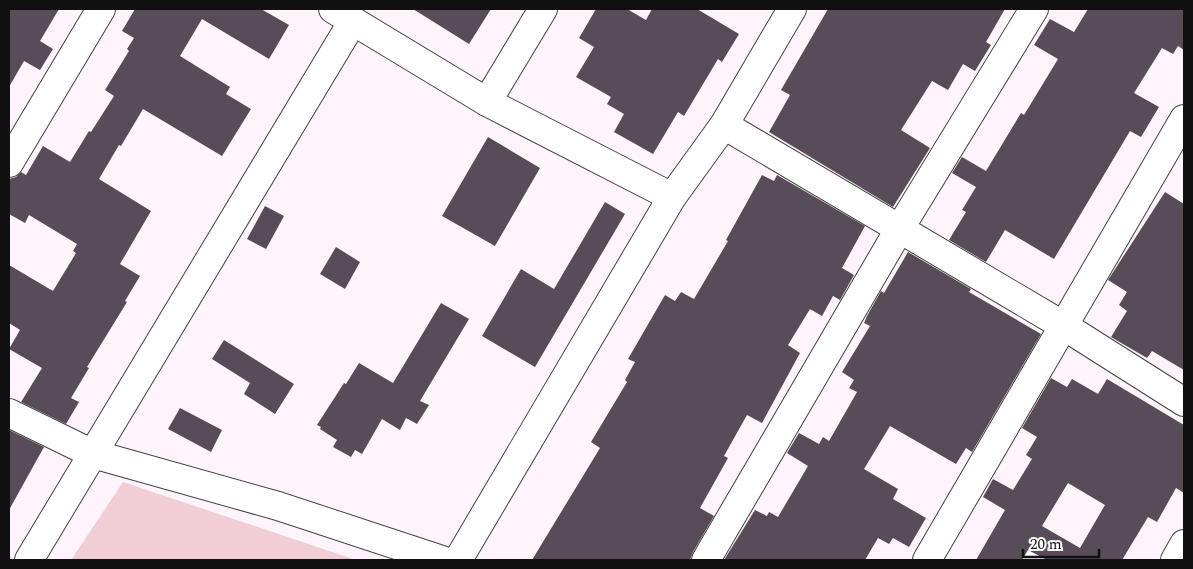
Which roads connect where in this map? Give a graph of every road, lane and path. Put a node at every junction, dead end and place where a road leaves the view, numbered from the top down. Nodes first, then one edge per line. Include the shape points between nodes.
1 (100, 9) edge
2 (543, 9) edge
3 (792, 9) edge
4 (1034, 9) edge
5 (343, 15) edge
6 (488, 102) junction
7 (1184, 119) edge
8 (724, 125) junction
9 (9, 163) edge
10 (672, 197) junction
11 (900, 228) junction
12 (1064, 326) junction
13 (1184, 402) edge
14 (9, 413) edge
15 (93, 454) junction
16 (1184, 544) edge
17 (29, 560) edge
18 (442, 560) edge
19 (458, 560) edge
20 (706, 560) edge
21 (927, 560) edge
22 (1175, 560) edge

1 - 9 street
2 - 6 street
3 - 8 street
4 - 11 street
5 - 6 street
5 - 15 street
6 - 10 street
7 - 12 street
8 - 10 street
8 - 11 street
10 - 19 street
11 - 12 street
11 - 20 street
12 - 13 street
12 - 21 street
14 - 15 street
15 - 17 street
15 - 18 street via 278,506
16 - 22 street

